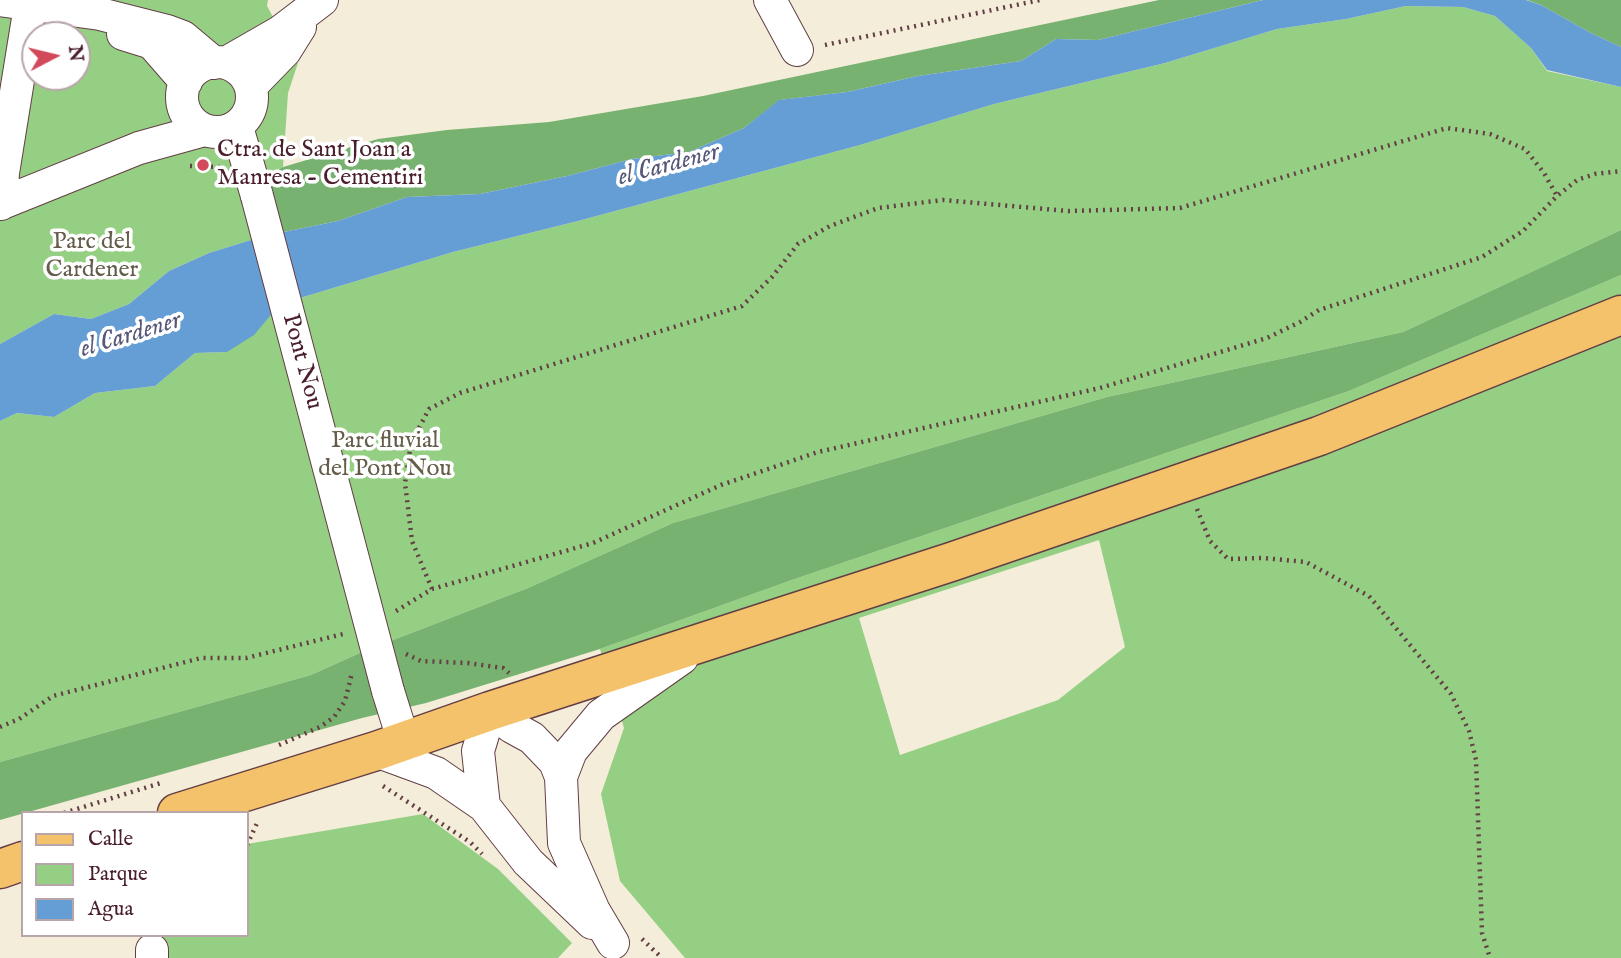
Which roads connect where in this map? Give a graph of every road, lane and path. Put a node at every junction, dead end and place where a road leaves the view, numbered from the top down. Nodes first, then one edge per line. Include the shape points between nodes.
1 (770, 0) edge
2 (1040, 0) edge
3 (315, 3) edge
4 (29, 5) edge
5 (797, 50) joint
6 (220, 63) junction
7 (251, 86) junction
8 (184, 87) junction
9 (237, 127) junction
10 (204, 130) junction
11 (139, 148) junction
12 (1621, 171) edge
13 (1557, 196) junction
14 (1, 204) edge
15 (1621, 315) edge
16 (1187, 482) junction
17 (432, 589) junction
18 (389, 616) dead end
19 (351, 632) dead end
20 (712, 639) junction
21 (402, 652) dead end
22 (353, 670) dead end
23 (507, 706) junction
24 (0, 727) edge
25 (271, 749) dead end
26 (388, 760) junction
27 (561, 777) junction
28 (172, 797) edge
29 (484, 806) junction
30 (78, 811) edge
31 (488, 860) dead end
32 (21, 862) edge
33 (0, 869) edge
34 (621, 951) edge
35 (1489, 958) edge

1 - 5 street
2 - 5 path
3 - 6 street via 281,32
3 - 7 street via 285,51
4 - 6 street via 100,14 167,31
4 - 8 street via 81,27 152,43
4 - 14 street
6 - 7 street via 241,72
6 - 8 street via 198,69
7 - 9 street via 250,109
8 - 10 street via 187,115
8 - 11 street
9 - 10 street via 221,132
9 - 26 street, Pont Nou, bridge via 388,691
10 - 11 street
11 - 14 street
12 - 13 path via 1577,180
13 - 17 path via 1523,231 1482,257 1319,310 1267,338 1100,388 818,452 721,485 593,542
13 - 17 path via 1525,149 1490,134 1447,128 1180,208 1068,211 943,200 878,208 798,244 743,306 460,393 429,409 411,443 405,483 412,541
15 - 16 main road via 1319,436
16 - 20 main road
16 - 35 path via 1210,541 1228,559 1306,562 1369,596 1451,694 1469,731 1476,760 1482,933
17 - 18 path
19 - 24 path via 246,658 201,658 53,696
20 - 23 main road
20 - 27 street via 601,715 571,751
21 - 23 path via 421,661 503,668 518,682
22 - 25 path via 345,701 334,717
23 - 26 main road
23 - 27 street via 512,727 532,738 555,762
23 - 29 street via 478,751
26 - 28 main road
26 - 29 street via 436,773
26 - 31 path
27 - 34 street via 564,843 594,911
28 - 30 path
29 - 34 street via 528,862
32 - 33 main road

